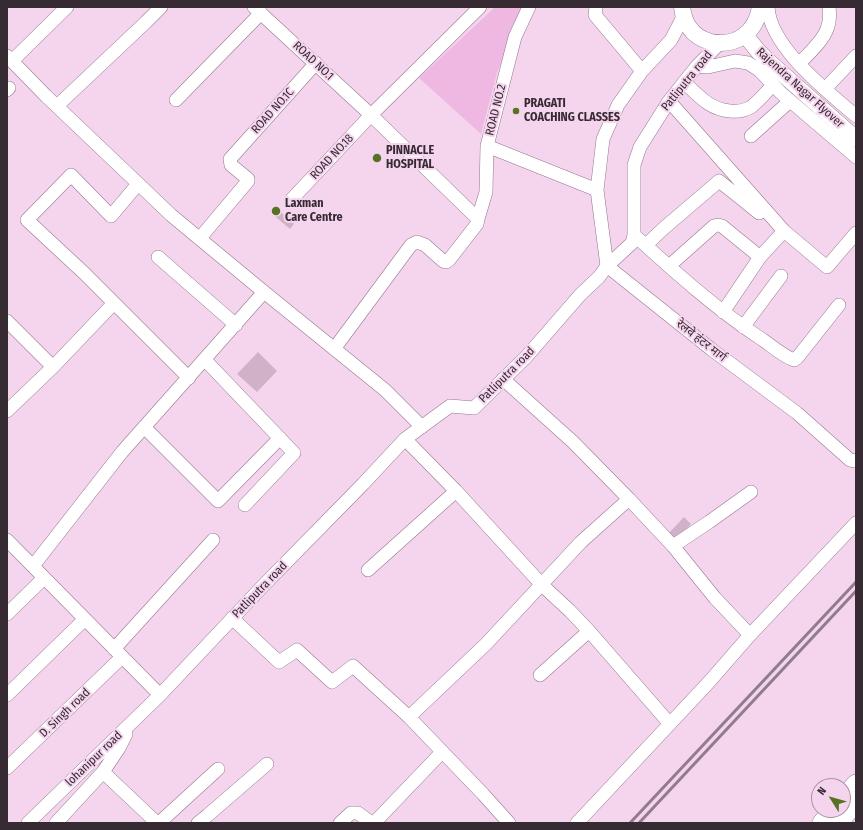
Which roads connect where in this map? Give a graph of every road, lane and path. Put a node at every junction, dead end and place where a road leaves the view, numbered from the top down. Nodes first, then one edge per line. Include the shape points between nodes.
1 (67, 7) edge
2 (161, 7) edge
3 (480, 7) edge
4 (529, 7) edge
5 (596, 7) edge
6 (760, 7) edge
7 (768, 7) edge
8 (829, 7) edge
9 (258, 10) edge
10 (682, 12) edge
11 (748, 32) junction
12 (719, 44) junction
13 (856, 56) edge
14 (772, 57) junction
15 (9, 58) edge
16 (316, 63) junction
17 (722, 64) junction
18 (799, 64) junction
19 (698, 66) junction
20 (642, 71) junction
21 (684, 82) junction
22 (773, 85) junction
23 (825, 89) junction
24 (176, 100) dead end
25 (669, 101) junction
26 (790, 101) junction
27 (57, 106) junction
28 (371, 115) junction
29 (856, 116) edge
30 (856, 129) edge
31 (751, 136) dead end
32 (856, 139) edge
33 (487, 146) junction
34 (856, 158) edge
35 (138, 184) junction
36 (596, 190) junction
37 (292, 199) dead end
38 (478, 219) junction
39 (769, 222) dead end
40 (784, 231) junction
41 (634, 235) junction
42 (200, 238) junction
43 (854, 238) edge
44 (646, 245) junction
45 (158, 257) dead end
46 (760, 257) junction
47 (607, 266) junction
48 (668, 266) junction
49 (781, 276) dead end
50 (264, 292) junction
51 (114, 302) junction
52 (839, 305) dead end
53 (724, 312) junction
54 (7, 321) edge
55 (236, 325) junction
56 (743, 327) junction
57 (334, 349) junction
58 (205, 360) junction
59 (53, 367) junction
60 (189, 378) junction
61 (503, 379) junction
62 (7, 411) edge
63 (144, 427) junction
64 (422, 427) junction
65 (280, 438) junction
66 (405, 439) junction
67 (856, 461) edge
68 (456, 491) junction
69 (751, 492) dead end
70 (629, 499) junction
71 (245, 505) dead end
72 (856, 523) edge
73 (7, 540) edge
74 (213, 540) dead end
75 (673, 546) junction
76 (33, 566) junction
77 (368, 570) dead end
78 (44, 578) junction
79 (542, 585) junction
80 (7, 614) edge
81 (232, 618) junction
82 (85, 619) junction
83 (589, 631) junction
84 (750, 635) junction
85 (118, 653) junction
86 (540, 675) dead end
87 (7, 695) edge
88 (160, 695) junction
89 (409, 717) junction
90 (130, 724) junction
91 (670, 724) junction
92 (442, 752) junction
93 (267, 764) dead end
94 (7, 768) edge
95 (218, 769) dead end
96 (103, 772) junction
97 (856, 802) edge
98 (28, 823) edge
99 (56, 823) edge
100 (158, 823) edge
101 (198, 823) edge
102 (340, 823) edge
103 (509, 823) edge
104 (577, 823) edge
105 (838, 823) edge

1 - 15 street
2 - 27 street
3 - 28 street
4 - 33 street, ROAD NO.2 via 515,37
5 - 20 street via 595,16
6 - 11 main road via 756,22
7 - 18 street via 776,34
8 - 18 street via 828,29
9 - 16 street, ROAD NO.1
9 - 24 street
10 - 12 main road via 689,28 697,36
10 - 20 street via 671,40
11 - 12 main road via 732,42
11 - 14 main road, Rajendra Nagar Flyover
12 - 17 street
12 - 19 street, Patliputra road
13 - 23 street
14 - 30 main road, Rajendra Nagar Flyover
14 - 32 main road, Rajendra Nagar Flyover
15 - 27 street
16 - 28 street, ROAD NO.1
16 - 42 street, ROAD NO.1C via 230,159 232,165 248,179 248,182
17 - 19 street
17 - 22 street via 735,61 748,63 759,70
18 - 23 street
19 - 21 street, Patliputra road
20 - 36 street via 618,105 603,139
21 - 22 street via 710,106 739,112 752,106
21 - 25 street, Patliputra road
22 - 26 street
23 - 29 street
25 - 40 street
25 - 41 street, Patliputra road via 640,147 634,165
26 - 31 street
26 - 34 street
27 - 35 street
28 - 37 street, ROAD NO.18
28 - 38 street, ROAD NO.1
33 - 36 street, ROAD NO.2
33 - 38 street via 486,192
35 - 42 street
35 - 51 street via 111,216 71,175 27,220
36 - 47 street
38 - 57 street via 477,224 446,262 425,244 417,242 411,245
39 - 44 street via 719,181
40 - 43 street via 827,267
40 - 46 street
41 - 44 street
41 - 47 street, Patliputra road via 632,243
42 - 50 street
44 - 48 street
45 - 55 street
46 - 48 street via 722,226 716,225
46 - 53 street
47 - 61 street, Patliputra road via 599,278 580,295 527,356
47 - 67 street, रेलवे हंटर मार्ग via 711,349 797,412 850,460
48 - 53 street
49 - 56 street
50 - 55 street
50 - 57 street
51 - 59 street
51 - 60 street
52 - 56 street via 794,360
53 - 56 street
54 - 59 street
55 - 58 street
57 - 64 street via 385,390
58 - 60 street
58 - 65 street
59 - 62 street
60 - 63 street
61 - 64 street, Patliputra road via 474,408 450,406
61 - 70 street via 573,442
63 - 65 street via 218,501
63 - 76 street
64 - 66 street, Patliputra road
65 - 71 street via 294,453
66 - 68 street
66 - 81 street, Patliputra road
68 - 77 street
68 - 79 street
69 - 75 street
70 - 75 street
70 - 79 street via 581,542
72 - 84 street
73 - 76 street
74 - 85 street, D. Singh road
75 - 84 street via 715,598
76 - 78 street
78 - 80 street
78 - 82 street
79 - 83 street
79 - 89 street via 486,644
81 - 88 street, Patliputra road
81 - 89 street via 279,662 297,650 332,682 353,666
82 - 85 street
82 - 87 street
83 - 86 street
83 - 91 street
84 - 91 street
85 - 88 street
85 - 94 street, D. Singh road
88 - 90 street, lohanipur road
89 - 92 street
90 - 96 street via 119,748
90 - 98 street, lohanipur road
91 - 104 street
92 - 102 street via 375,822 370,822 358,813 351,813
92 - 103 street
93 - 101 street
95 - 100 street
96 - 99 street
96 - 100 street
97 - 105 highway

